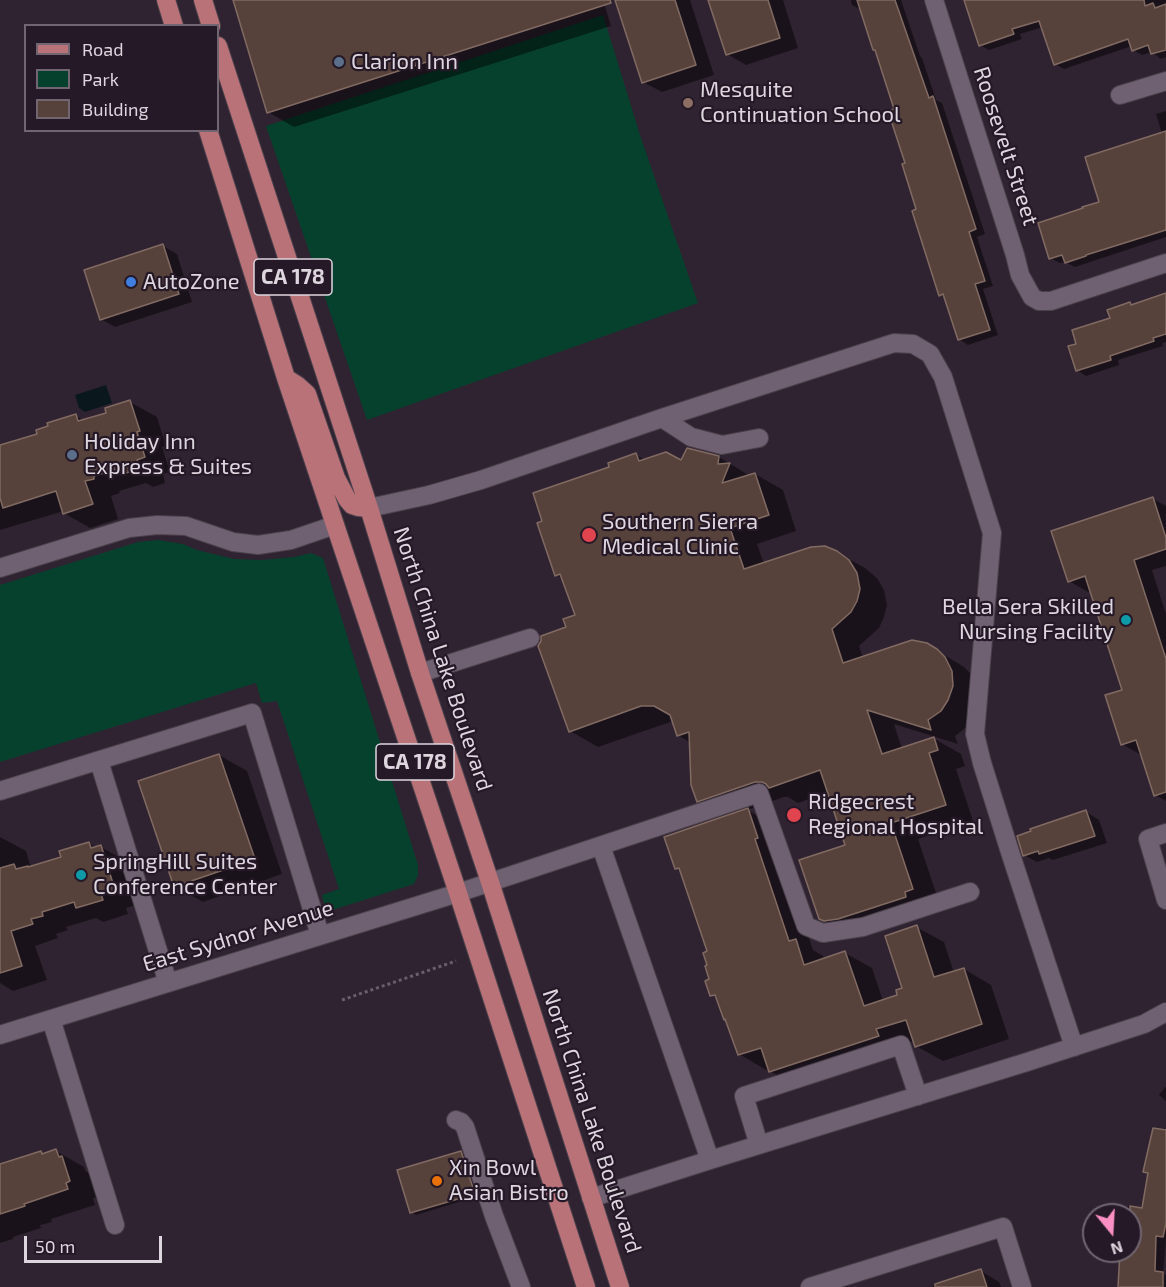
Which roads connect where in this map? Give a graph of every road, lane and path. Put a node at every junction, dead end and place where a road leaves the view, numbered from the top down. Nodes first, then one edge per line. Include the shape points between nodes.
1 (166, 0) edge
2 (203, 0) edge
3 (934, 0) edge
4 (173, 24) edge
5 (210, 24) edge
6 (219, 49) edge
7 (1166, 81) edge
8 (1120, 95) dead end
9 (209, 132) edge
10 (1166, 263) edge
11 (286, 378) junction
12 (662, 417) junction
13 (759, 438) dead end
14 (369, 508) junction
15 (335, 525) junction
16 (0, 568) edge
17 (530, 638) dead end
18 (420, 673) junction
19 (99, 761) junction
20 (0, 791) edge
21 (1166, 833) edge
22 (601, 846) junction
23 (490, 882) junction
24 (970, 892) dead end
25 (458, 893) junction
26 (1166, 900) edge
27 (320, 935) junction
28 (456, 961) dead end
29 (168, 983) junction
30 (342, 1000) dead end
31 (1166, 1012) edge
32 (51, 1019) junction
33 (0, 1035) edge
34 (1074, 1047) junction
35 (918, 1096) junction
36 (456, 1120) dead end
37 (759, 1145) junction
38 (710, 1160) junction
39 (591, 1198) junction
40 (115, 1225) dead end
41 (521, 1287) edge
42 (586, 1287) edge
43 (620, 1287) edge
44 (810, 1287) edge
45 (1022, 1287) edge

1 - 4 main road
2 - 5 main road
3 - 10 street, Roosevelt Street via 1020,275 1032,297 1051,301
6 - 14 main road, North China Lake Boulevard / CA 178
7 - 8 street
9 - 11 main road, CA 178
11 - 14 main road via 307,394 347,499 352,505
11 - 15 main road, CA 178
12 - 13 street via 690,437 722,445
12 - 14 street via 480,480
12 - 34 street via 894,343 913,344 930,354 943,377 992,532 975,734
14 - 18 main road, North China Lake Boulevard / CA 178
15 - 16 street via 291,540 258,545 233,542 186,526 129,528
15 - 25 main road, CA 178
17 - 18 street
18 - 23 main road, North China Lake Boulevard / CA 178
19 - 20 street
19 - 27 street via 252,713
19 - 29 street
21 - 26 street via 1148,839
22 - 23 street, East Sydnor Avenue
22 - 24 street, East Sydnor Avenue via 759,794 806,926 823,933 863,927
22 - 38 street
23 - 25 street, East Sydnor Avenue
23 - 39 main road, North China Lake Boulevard / CA 178
25 - 27 street, East Sydnor Avenue
25 - 42 main road, CA 178
27 - 29 street, East Sydnor Avenue
28 - 30 path
29 - 32 street, East Sydnor Avenue
31 - 34 street via 1144,1024
32 - 33 street, East Sydnor Avenue
32 - 40 street
34 - 35 street
35 - 37 street
35 - 37 street via 901,1045 744,1096
36 - 41 street via 465,1127
37 - 38 street
38 - 39 street
39 - 43 main road, North China Lake Boulevard / CA 178
44 - 45 street via 1002,1227

